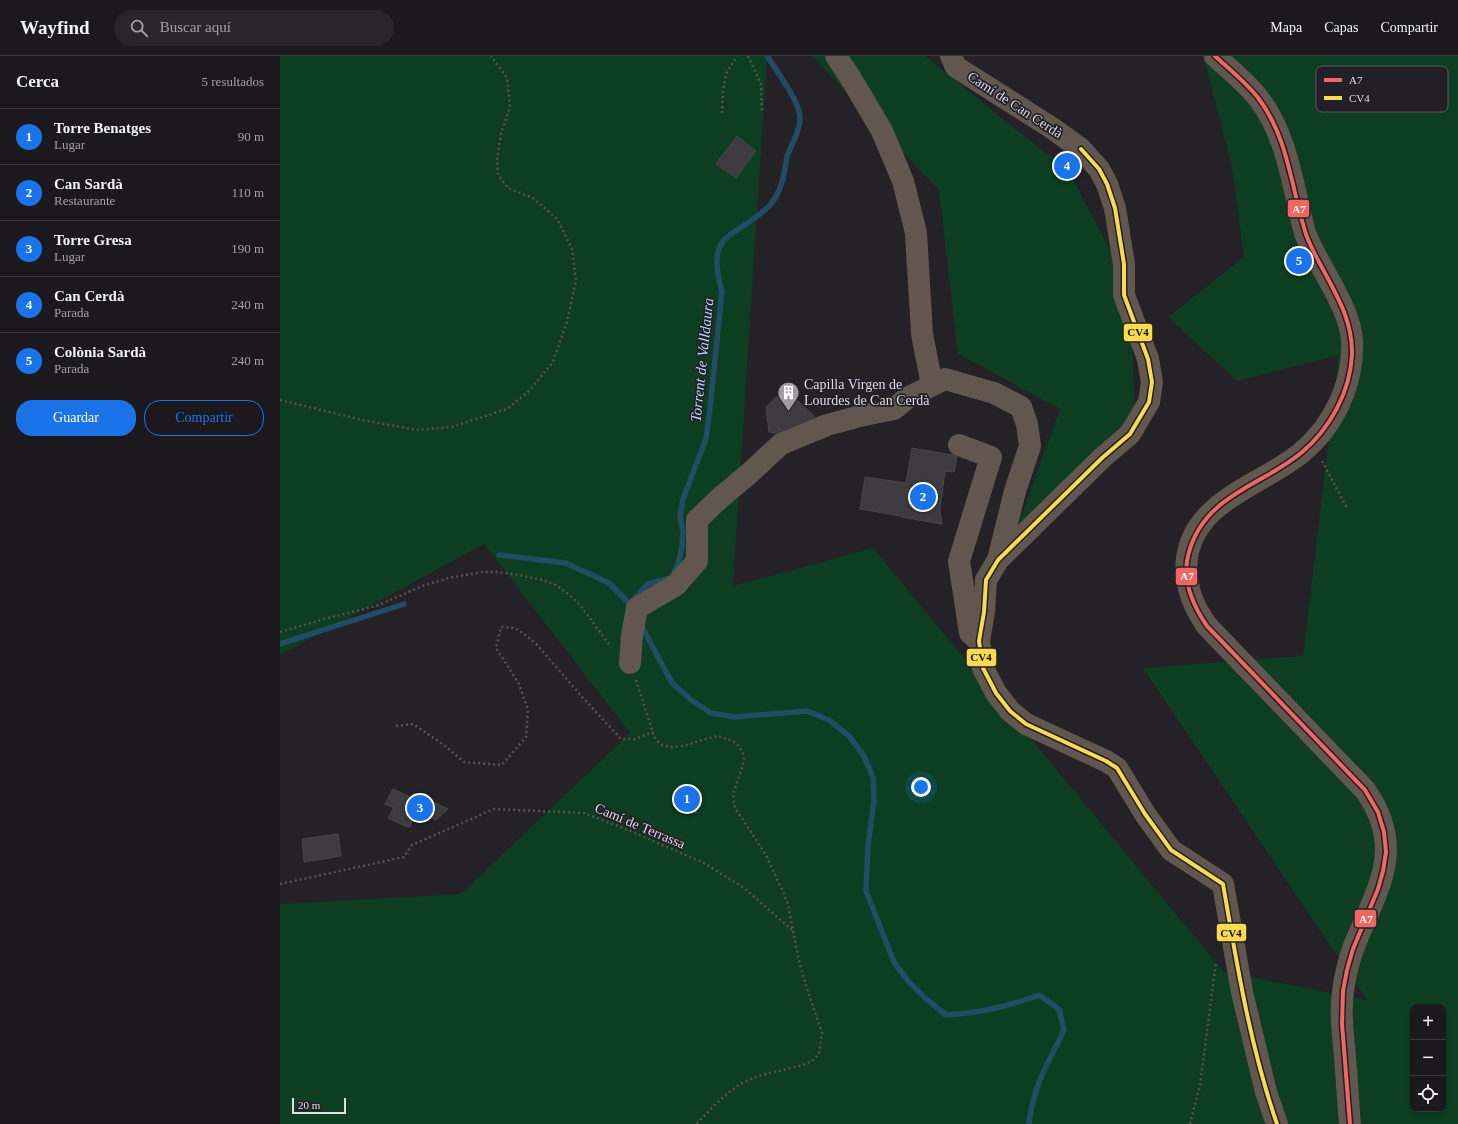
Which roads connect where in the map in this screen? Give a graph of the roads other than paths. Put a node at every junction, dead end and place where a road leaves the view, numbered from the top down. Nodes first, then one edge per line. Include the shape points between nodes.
1 (836, 56) edge
2 (951, 56) edge
3 (1215, 56) edge
4 (932, 385) junction
5 (959, 445) dead end
6 (998, 560) junction
7 (979, 641) junction
8 (630, 663) road end
9 (1277, 1124) edge
10 (1350, 1124) edge

1 - 4 street via 882,130 903,181 916,233 922,334
2 - 6 street, Camí de Can Cerdà via 956,67 1052,128 1081,149 1100,169 1116,208 1124,264 1124,294 1148,359 1152,382 1149,402 1130,434
3 - 10 street via 1258,98 1278,130 1305,233 1343,309 1352,340 1349,374 1339,403 1323,431 1290,462 1216,507 1198,528 1188,552 1186,566 1193,604 1207,626 1365,790 1383,827 1386,841 1383,875 1352,950 1343,992 1342,1026
4 - 6 street via 945,379 994,393 1021,407 1027,424 1030,446 1015,491
4 - 8 street via 907,398 894,409 827,425 781,444 720,498 697,520 697,561 676,585 637,608
5 - 7 street via 991,457 959,561 970,633
6 - 7 street, Camí de Can Cerdà via 986,580
7 - 9 street, Camí de Can Cerdà via 983,668 996,693 1010,711 1026,724 1117,768 1171,850 1223,884 1242,992 1266,1092

